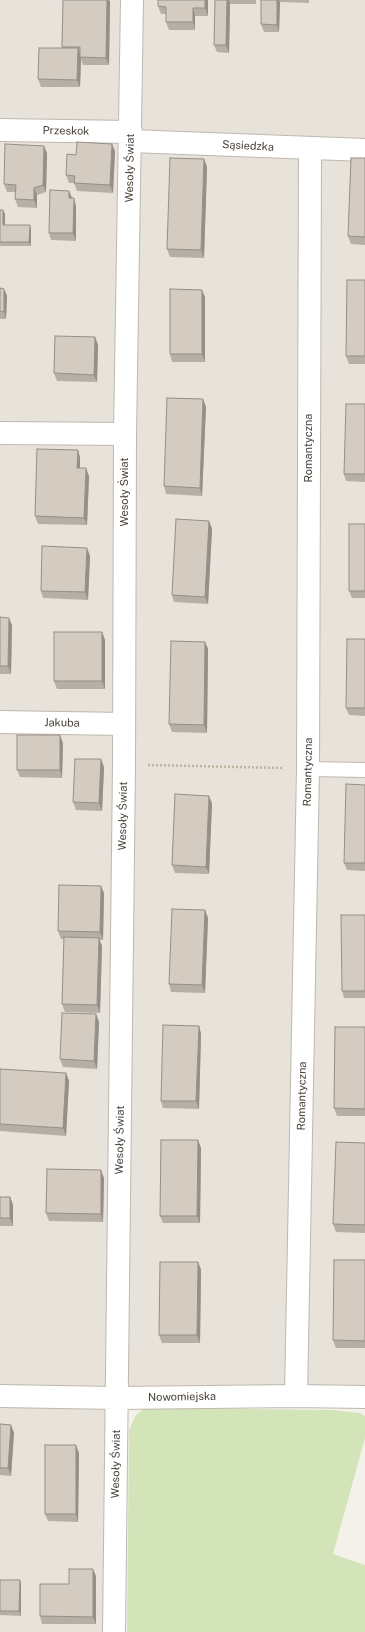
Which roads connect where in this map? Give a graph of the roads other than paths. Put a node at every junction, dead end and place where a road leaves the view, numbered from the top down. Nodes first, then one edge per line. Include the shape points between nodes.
1 (132, 0) edge
2 (0, 130) edge
3 (131, 136) junction
4 (310, 148) junction
5 (365, 150) edge
6 (0, 433) edge
7 (125, 434) junction
8 (0, 722) edge
9 (124, 724) junction
10 (308, 769) junction
11 (365, 770) edge
12 (0, 1396) edge
13 (296, 1396) junction
14 (117, 1398) junction
15 (365, 1398) edge
16 (114, 1632) edge

1 - 3 street, Wesoły Świat
2 - 3 street, Przeskok
3 - 4 street, Sąsiedzka
3 - 7 street, Wesoły Świat
4 - 5 street, Sąsiedzka
4 - 10 street, Romantyczna
6 - 7 street
7 - 9 street, Wesoły Świat
8 - 9 street, Jakuba
9 - 14 street, Wesoły Świat
10 - 11 lane
10 - 13 street, Romantyczna
12 - 14 street, Nowomiejska
13 - 14 street, Nowomiejska
13 - 15 street, Nowomiejska
14 - 16 street, Wesoły Świat

